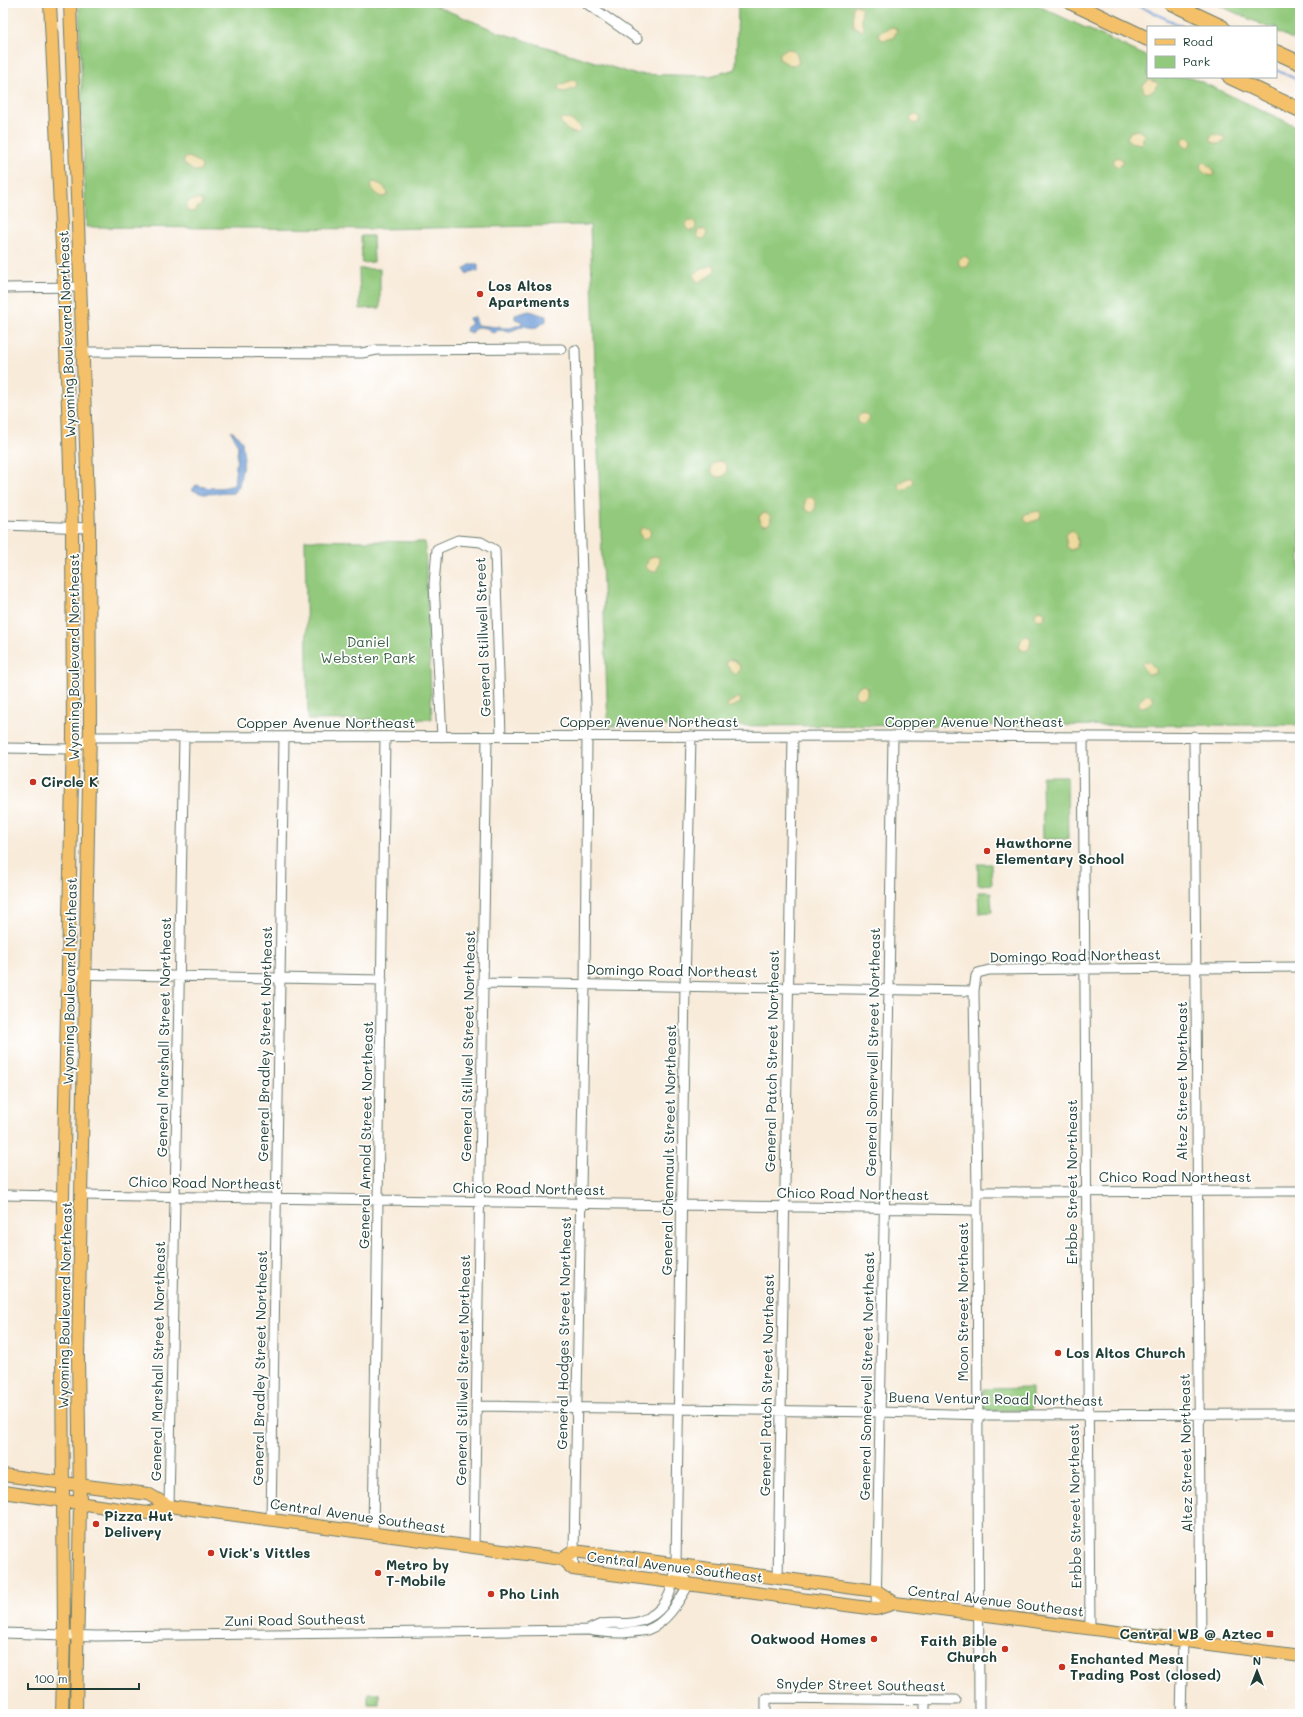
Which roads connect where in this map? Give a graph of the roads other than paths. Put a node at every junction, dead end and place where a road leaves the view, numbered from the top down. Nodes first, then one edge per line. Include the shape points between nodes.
1 (50, 3) edge
2 (70, 3) edge
3 (586, 3) edge
4 (1072, 3) edge
5 (1172, 3) edge
6 (1220, 26) edge
7 (637, 39) dead end
8 (1147, 39) edge
9 (1277, 52) edge
10 (1300, 64) edge
11 (1232, 78) edge
12 (1300, 110) edge
13 (3, 288) edge
14 (64, 288) junction
15 (80, 288) junction
16 (561, 349) dead end
17 (575, 350) dead end
18 (84, 352) junction
19 (3, 525) edge
20 (72, 527) junction
21 (89, 528) junction
22 (690, 736) junction
23 (792, 736) junction
24 (893, 736) junction
25 (1083, 736) junction
26 (1194, 736) junction
27 (90, 737) junction
28 (184, 737) junction
29 (385, 737) junction
30 (442, 737) junction
31 (487, 737) junction
32 (501, 737) junction
33 (587, 737) junction
34 (284, 738) junction
35 (1300, 738) edge
36 (3, 748) edge
37 (72, 749) junction
38 (1300, 967) edge
39 (1196, 968) junction
40 (1085, 969) junction
41 (68, 974) junction
42 (85, 975) junction
43 (179, 976) junction
44 (280, 978) junction
45 (382, 980) junction
46 (483, 983) junction
47 (585, 984) junction
48 (685, 985) junction
49 (787, 987) junction
50 (889, 989) junction
51 (974, 991) junction
52 (65, 1134) junction
53 (1086, 1191) junction
54 (1300, 1191) edge
55 (977, 1192) junction
56 (1197, 1192) junction
57 (3, 1195) edge
58 (81, 1195) junction
59 (63, 1196) junction
60 (176, 1196) junction
61 (276, 1198) junction
62 (378, 1201) junction
63 (479, 1202) junction
64 (581, 1204) junction
65 (682, 1206) junction
66 (783, 1207) junction
67 (884, 1209) junction
68 (976, 1210) junction
69 (80, 1268) junction
70 (476, 1406) junction
71 (577, 1407) junction
72 (679, 1409) junction
73 (781, 1412) junction
74 (880, 1412) junction
75 (1200, 1414) junction
76 (1300, 1414) edge
77 (977, 1415) junction
78 (1088, 1415) junction
79 (3, 1475) edge
80 (63, 1482) junction
81 (79, 1485) junction
82 (3, 1492) edge
83 (63, 1501) junction
84 (80, 1504) junction
85 (169, 1506) junction
86 (271, 1519) junction
87 (373, 1534) junction
88 (474, 1547) junction
89 (574, 1551) junction
90 (562, 1559) junction
91 (676, 1565) junction
92 (573, 1569) junction
93 (778, 1579) junction
94 (674, 1582) junction
95 (689, 1584) junction
96 (877, 1591) junction
97 (895, 1603) junction
98 (876, 1608) junction
99 (979, 1613) junction
100 (1090, 1629) junction
101 (588, 1630) junction
102 (3, 1633) edge
103 (64, 1634) junction
104 (78, 1634) junction
105 (1183, 1640) junction
106 (1201, 1642) junction
107 (1300, 1656) edge
108 (925, 1700) junction
109 (956, 1700) dead end
110 (62, 1714) edge
111 (75, 1714) edge
112 (766, 1714) edge
113 (925, 1714) edge
114 (979, 1714) edge
115 (1181, 1714) edge

1 - 14 main road, Wyoming Boulevard Northeast
2 - 15 main road, Wyoming Boulevard Northeast
3 - 7 street
4 - 8 highway
5 - 6 highway
9 - 10 highway
11 - 12 highway
13 - 14 street
14 - 15 street
14 - 20 main road, Wyoming Boulevard Northeast
15 - 18 main road, Wyoming Boulevard Northeast
16 - 18 street via 377,350 362,353
17 - 33 street, General Hodges Street Northeast
18 - 21 main road, Wyoming Boulevard Northeast
19 - 20 street
20 - 21 street
20 - 37 main road, Wyoming Boulevard Northeast
21 - 27 main road, Wyoming Boulevard Northeast
22 - 23 street, Copper Avenue Northeast
22 - 33 street, Copper Avenue Northeast
22 - 48 street, General Chennault Street Northeast
23 - 24 street, Copper Avenue Northeast
23 - 49 street, General Patch Street Northeast
24 - 25 street, Copper Avenue Northeast
24 - 50 street, General Somervell Street Northeast
25 - 26 street, Copper Avenue Northeast
25 - 40 street, Erbbe Street Northeast
26 - 35 street, Copper Avenue Northeast
26 - 39 street, Altez Street Northeast
27 - 28 street, Copper Avenue Northeast
27 - 37 street
27 - 42 main road, Wyoming Boulevard Northeast
28 - 34 street, Copper Avenue Northeast
28 - 43 street, General Marshall Street Northeast
29 - 30 street, Copper Avenue Northeast
29 - 34 street, Copper Avenue Northeast
29 - 45 street, General Arnold Street Northeast
30 - 31 street, Copper Avenue Northeast
30 - 32 street, General Stillwell Street via 434,577 437,549 458,540 481,542 495,550
31 - 32 street, Copper Avenue Northeast
31 - 46 street, General Stillwel Street Northeast
32 - 33 street, Copper Avenue Northeast
33 - 47 street, General Hodges Street Northeast
34 - 44 street, General Bradley Street Northeast
36 - 37 street
37 - 41 main road, Wyoming Boulevard Northeast
38 - 39 street, Domingo Road Northeast
39 - 40 street, Domingo Road Northeast
39 - 56 street, Altez Street Northeast
40 - 51 street, Domingo Road Northeast via 984,971 976,976
40 - 53 street, Erbbe Street Northeast
41 - 42 street
41 - 52 main road, Wyoming Boulevard Northeast
42 - 43 street
42 - 58 main road, Wyoming Boulevard Northeast
43 - 44 street
43 - 60 street, General Marshall Street Northeast
44 - 45 street
44 - 61 street, General Bradley Street Northeast
45 - 62 street, General Arnold Street Northeast
46 - 47 street, Domingo Road Northeast
46 - 63 street, General Stillwel Street Northeast
47 - 48 street, Domingo Road Northeast
47 - 64 street, General Hodges Street Northeast
48 - 49 street, Domingo Road Northeast
48 - 65 street, General Chennault Street Northeast
49 - 50 street, Domingo Road Northeast
49 - 66 street, General Patch Street Northeast
50 - 51 street, Domingo Road Northeast
50 - 67 street, General Somervell Street Northeast
51 - 55 street, Moon Street Northeast
52 - 58 main road via 72,1151 72,1188 75,1194
52 - 59 main road, Wyoming Boulevard Northeast
53 - 55 street, Chico Road Northeast
53 - 56 street, Chico Road Northeast
53 - 78 street, Erbbe Street Northeast
54 - 56 street, Chico Road Northeast
55 - 68 street, Moon Street Northeast
56 - 75 street, Altez Street Northeast
57 - 59 street
58 - 60 street, Chico Road Northeast
58 - 69 main road, Wyoming Boulevard Northeast
59 - 69 main road via 73,1201 73,1257
59 - 80 main road, Wyoming Boulevard Northeast
60 - 61 street, Chico Road Northeast
60 - 85 street, General Marshall Street Northeast
61 - 62 street, Chico Road Northeast
61 - 86 street, General Bradley Street Northeast
62 - 63 street, Chico Road Northeast
62 - 87 street, General Arnold Street Northeast
63 - 64 street, Chico Road Northeast
63 - 70 street, General Stillwel Street Northeast
64 - 65 street, Chico Road Northeast
64 - 71 street, General Hodges Street Northeast
65 - 66 street, Chico Road Northeast
65 - 72 street, General Chennault Street Northeast
66 - 67 street, Chico Road Northeast
66 - 73 street, General Patch Street Northeast
67 - 68 street, Chico Road Northeast
67 - 74 street, General Somervell Street Northeast
68 - 77 street, Moon Street Northeast
69 - 81 main road, Wyoming Boulevard Northeast
70 - 71 street, Buena Ventura Road Northeast
70 - 88 street, General Stillwel Street Northeast
71 - 72 street, Buena Ventura Road Northeast
71 - 89 street, General Hodges Street Northeast
72 - 73 street, Buena Ventura Road Northeast
72 - 91 street, General Chennault Street Northeast
73 - 74 street, Buena Ventura Road Northeast
73 - 93 street, General Patch Street Northeast
74 - 77 street, Buena Ventura Road Northeast
74 - 96 street, General Somervell Street Northeast
75 - 76 street, Buena Ventura Road Northeast
75 - 78 street, Buena Ventura Road Northeast
75 - 106 street, Altez Street Northeast
77 - 78 street, Buena Ventura Road Northeast
77 - 99 street, Moon Street Northeast
78 - 100 street, Erbbe Street Northeast
79 - 80 main road
80 - 81 main road
80 - 83 main road, Wyoming Boulevard Northeast
81 - 84 main road, Wyoming Boulevard Northeast
81 - 85 main road via 148,1494
82 - 83 main road, Central Avenue Southeast
83 - 84 main road, Central Avenue Southeast
83 - 103 main road, Wyoming Boulevard Northeast
84 - 85 main road, Central Avenue Southeast via 147,1513
84 - 104 main road, Wyoming Boulevard Northeast
85 - 86 main road, Central Avenue Southeast
86 - 87 main road, Central Avenue Southeast
87 - 88 main road, Central Avenue Southeast
88 - 90 main road, Central Avenue Southeast
89 - 90 main road
89 - 91 main road
89 - 92 street, General Hodges Street Northeast
90 - 92 main road, Central Avenue Southeast
91 - 93 main road
91 - 94 street, Zuni Road Southeast
91 - 95 street
92 - 94 main road, Central Avenue Southeast
93 - 96 main road
94 - 95 main road, Central Avenue Southeast
94 - 101 street, Zuni Road Southeast via 671,1595 660,1609 649,1616 636,1622 603,1624
95 - 98 main road, Central Avenue Southeast
95 - 101 street, Zuni Road Southeast via 670,1613 646,1630 601,1633
96 - 97 main road
96 - 98 street, General Somervell Street Northeast
97 - 98 main road, Central Avenue Southeast
97 - 99 main road, Central Avenue Southeast
99 - 100 main road, Central Avenue Southeast
99 - 114 street, Moon Street Northeast
100 - 105 main road, Central Avenue Southeast
101 - 104 street, Zuni Road Southeast via 116,1636
102 - 103 street, Zuni Road Southeast
103 - 104 street, Zuni Road Southeast
103 - 110 main road, Wyoming Boulevard Northeast
104 - 111 main road, Wyoming Boulevard Northeast
105 - 106 main road, Central Avenue Southeast
105 - 115 street
106 - 107 main road, Central Avenue Southeast
108 - 109 street, Snyder Street Southeast
108 - 112 street, Snyder Street Southeast via 766,1698
108 - 113 street

